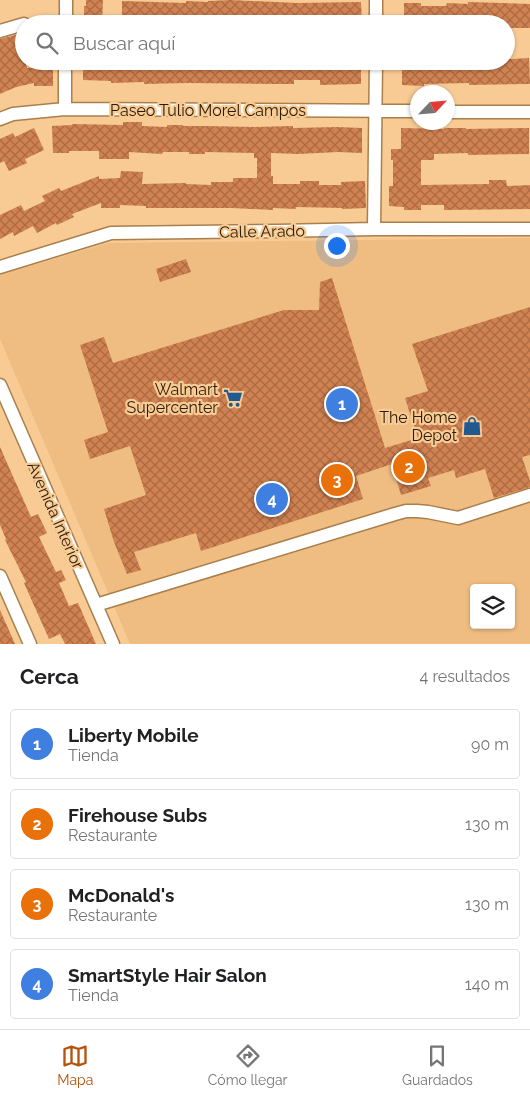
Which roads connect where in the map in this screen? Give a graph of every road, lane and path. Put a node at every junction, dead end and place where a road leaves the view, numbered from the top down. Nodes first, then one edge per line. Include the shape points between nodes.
1 (66, 0) edge
2 (376, 0) edge
3 (66, 15) edge
4 (376, 15) edge
5 (15, 27) edge
6 (0, 31) edge
7 (66, 70) edge
8 (376, 70) edge
9 (65, 109) junction
10 (376, 111) junction
11 (410, 112) edge
12 (455, 112) edge
13 (530, 112) edge
14 (0, 119) edge
15 (374, 229) junction
16 (530, 229) edge
17 (0, 267) edge
18 (0, 385) edge
19 (530, 496) edge
20 (0, 576) edge
21 (96, 605) junction
22 (30, 644) edge
23 (113, 644) edge

1 - 3 street
2 - 4 street
5 - 6 street
7 - 9 street
8 - 10 street
9 - 10 street, Paseo Tulio Morel Campos
9 - 14 street, Paseo Tulio Morel Campos via 13,114
10 - 11 street, Paseo Tulio Morel Campos
10 - 15 street
12 - 13 street
15 - 16 street, Calle Arado
15 - 17 street, Calle Arado via 111,233
18 - 21 street, Avenida Interior
19 - 21 street via 458,518 406,511
20 - 22 street
21 - 23 street, Avenida Interior

